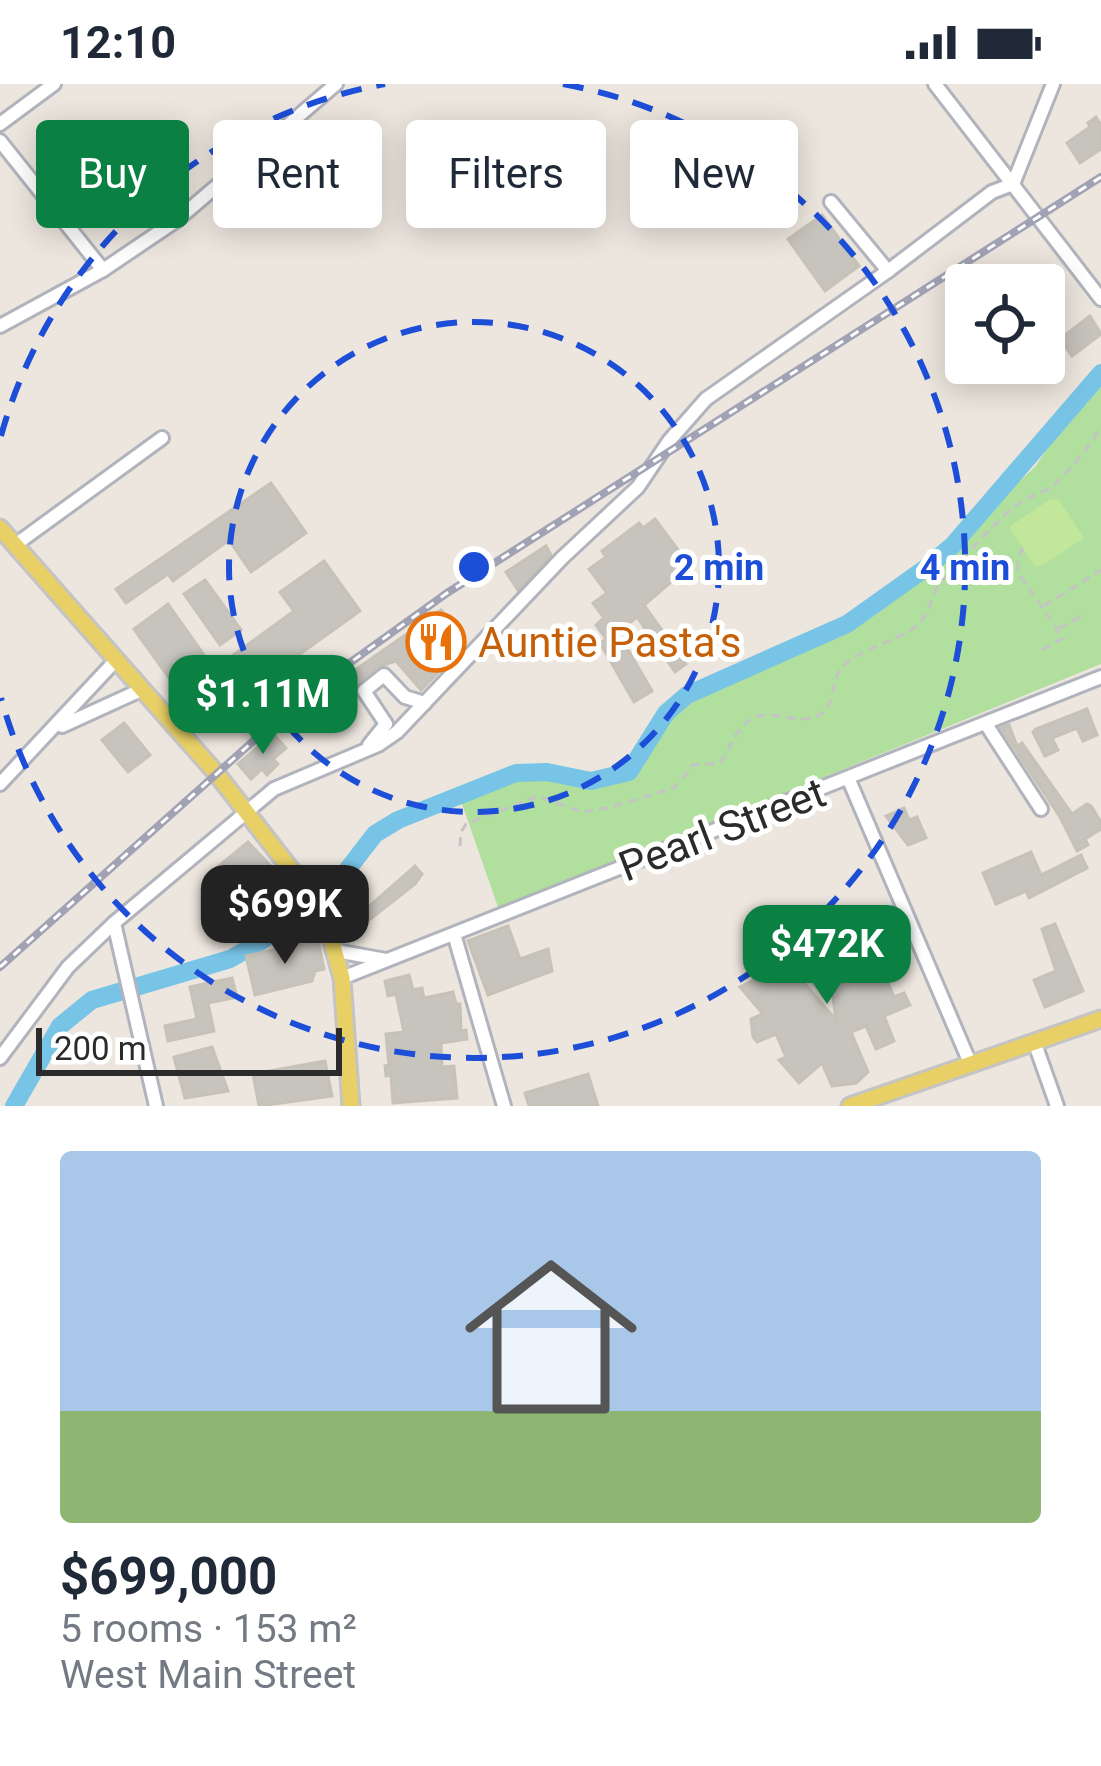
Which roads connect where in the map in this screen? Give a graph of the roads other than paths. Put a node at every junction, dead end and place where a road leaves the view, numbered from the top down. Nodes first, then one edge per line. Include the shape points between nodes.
1 (54, 84) edge
2 (336, 84) edge
3 (935, 84) edge
4 (1053, 84) edge
5 (0, 124) edge
6 (0, 141) edge
7 (1013, 184) junction
8 (831, 202) dead end
9 (103, 270) junction
10 (888, 271) junction
11 (1101, 298) edge
12 (0, 326) edge
13 (162, 438) dead end
14 (0, 528) edge
15 (15, 544) junction
16 (117, 659) junction
17 (1101, 677) edge
18 (143, 688) junction
19 (425, 703) junction
20 (986, 724) junction
21 (55, 730) junction
22 (364, 752) junction
23 (849, 780) junction
24 (0, 784) edge
25 (245, 809) junction
26 (1041, 809) dead end
27 (114, 922) junction
28 (454, 934) junction
29 (336, 951) junction
30 (387, 960) junction
31 (342, 978) junction
32 (1101, 1018) edge
33 (1034, 1041) junction
34 (0, 1058) edge
35 (970, 1063) junction
36 (156, 1106) edge
37 (351, 1106) edge
38 (504, 1106) edge
39 (850, 1106) edge
40 (1057, 1106) edge

1 - 5 street
2 - 9 street via 177,220
3 - 7 street
4 - 7 street
6 - 9 street
7 - 10 street
7 - 11 street
8 - 10 street
9 - 12 street
10 - 19 street via 694,410 638,488
13 - 15 street
14 - 15 main road
15 - 16 main road
16 - 18 main road
16 - 21 street
17 - 20 street, Pearl Street
18 - 21 street
18 - 25 main road
19 - 22 street
19 - 22 street via 384,675 364,691 386,724
20 - 23 street, Pearl Street
20 - 26 street
21 - 24 street
22 - 25 street via 294,778
23 - 28 street, Pearl Street
23 - 35 street
25 - 27 street
25 - 29 main road via 305,886
27 - 34 street via 68,967
27 - 36 street
28 - 30 street, Pearl Street
28 - 38 street
29 - 30 street
29 - 31 main road
30 - 31 street, Pearl Street
31 - 37 main road
32 - 33 main road
33 - 35 main road
33 - 40 street
35 - 39 main road

